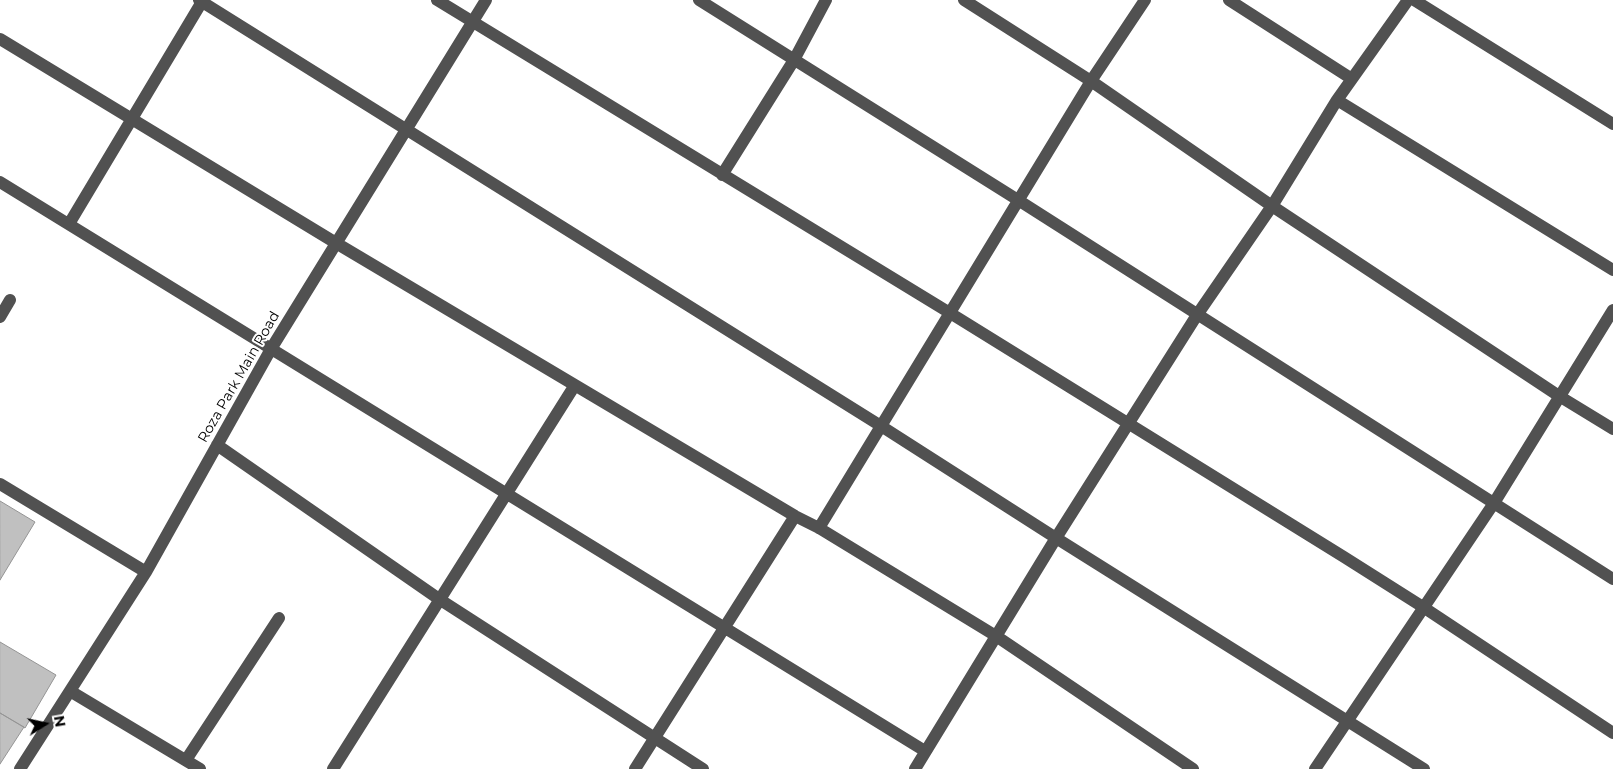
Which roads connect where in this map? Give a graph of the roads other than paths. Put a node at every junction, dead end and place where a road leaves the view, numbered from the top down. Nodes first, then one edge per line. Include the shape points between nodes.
1 (437, 0) edge
2 (486, 0) edge
3 (699, 0) edge
4 (826, 0) edge
5 (964, 0) edge
6 (1144, 0) edge
7 (1229, 0) edge
8 (1408, 0) edge
9 (1414, 0) edge
10 (201, 1) edge
11 (472, 22) junction
12 (0, 39) edge
13 (794, 60) junction
14 (1352, 79) junction
15 (1091, 81) junction
16 (1338, 100) junction
17 (132, 118) junction
18 (1613, 124) edge
19 (406, 130) junction
20 (722, 175) junction
21 (0, 182) edge
22 (1018, 200) junction
23 (1272, 206) junction
24 (69, 224) junction
25 (336, 243) junction
26 (1613, 270) edge
27 (10, 300) dead end
28 (1613, 310) edge
29 (950, 313) junction
30 (1197, 315) junction
31 (0, 317) edge
32 (271, 349) junction
33 (575, 385) junction
34 (1559, 396) junction
35 (1128, 425) junction
36 (881, 426) junction
37 (1613, 429) edge
38 (217, 445) junction
39 (0, 484) edge
40 (506, 493) junction
41 (1494, 503) junction
42 (795, 516) junction
43 (819, 528) junction
44 (1056, 538) junction
45 (146, 572) junction
46 (1613, 579) edge
47 (439, 599) junction
48 (1424, 607) junction
49 (279, 618) dead end
50 (724, 628) junction
51 (996, 636) junction
52 (70, 691) junction
53 (1348, 721) junction
54 (1613, 733) edge
55 (655, 738) junction
56 (925, 751) junction
57 (186, 760) junction
58 (20, 769) edge
59 (200, 769) edge
60 (333, 769) edge
61 (635, 769) edge
62 (703, 769) edge
63 (914, 769) edge
64 (1193, 769) edge
65 (1315, 769) edge
66 (1424, 769) edge

1 - 11 street
2 - 11 street, Roza Park Main Road
3 - 13 street
4 - 13 street
5 - 15 street
6 - 15 street
7 - 14 street
8 - 14 street
9 - 18 street
10 - 17 street
10 - 19 street
11 - 19 street, Roza Park Main Road
11 - 20 street
12 - 17 street
13 - 20 street
13 - 22 street
14 - 16 street
15 - 22 street
15 - 23 street
16 - 23 street
16 - 26 street
17 - 24 street
17 - 25 street
19 - 25 street, Roza Park Main Road
19 - 36 street
20 - 29 street
21 - 24 street
22 - 29 street
22 - 30 street
23 - 30 street
23 - 34 street
24 - 32 street
25 - 32 street, Roza Park Main Road
25 - 33 street
27 - 31 street
28 - 34 street
29 - 35 street
29 - 36 street
30 - 35 street
30 - 41 street
32 - 38 street, Roza Park Main Road
32 - 40 street
33 - 40 street
33 - 42 street
34 - 37 street
34 - 41 street
35 - 44 street
35 - 48 street
36 - 43 street
36 - 44 street
38 - 45 street, Roza Park Main Road
38 - 47 street
39 - 45 street
40 - 47 street
40 - 50 street
41 - 46 street
41 - 48 street
42 - 43 street
42 - 50 street
43 - 51 street
44 - 51 street
44 - 53 street
45 - 52 street, Roza Park Main Road
47 - 55 street
47 - 60 street
48 - 53 street
48 - 54 street
49 - 57 street
50 - 55 street
50 - 56 street
51 - 56 street
51 - 64 street
52 - 57 street
52 - 58 street, Roza Park Main Road
53 - 65 street
53 - 66 street
55 - 61 street
55 - 62 street
56 - 63 street
57 - 59 street

